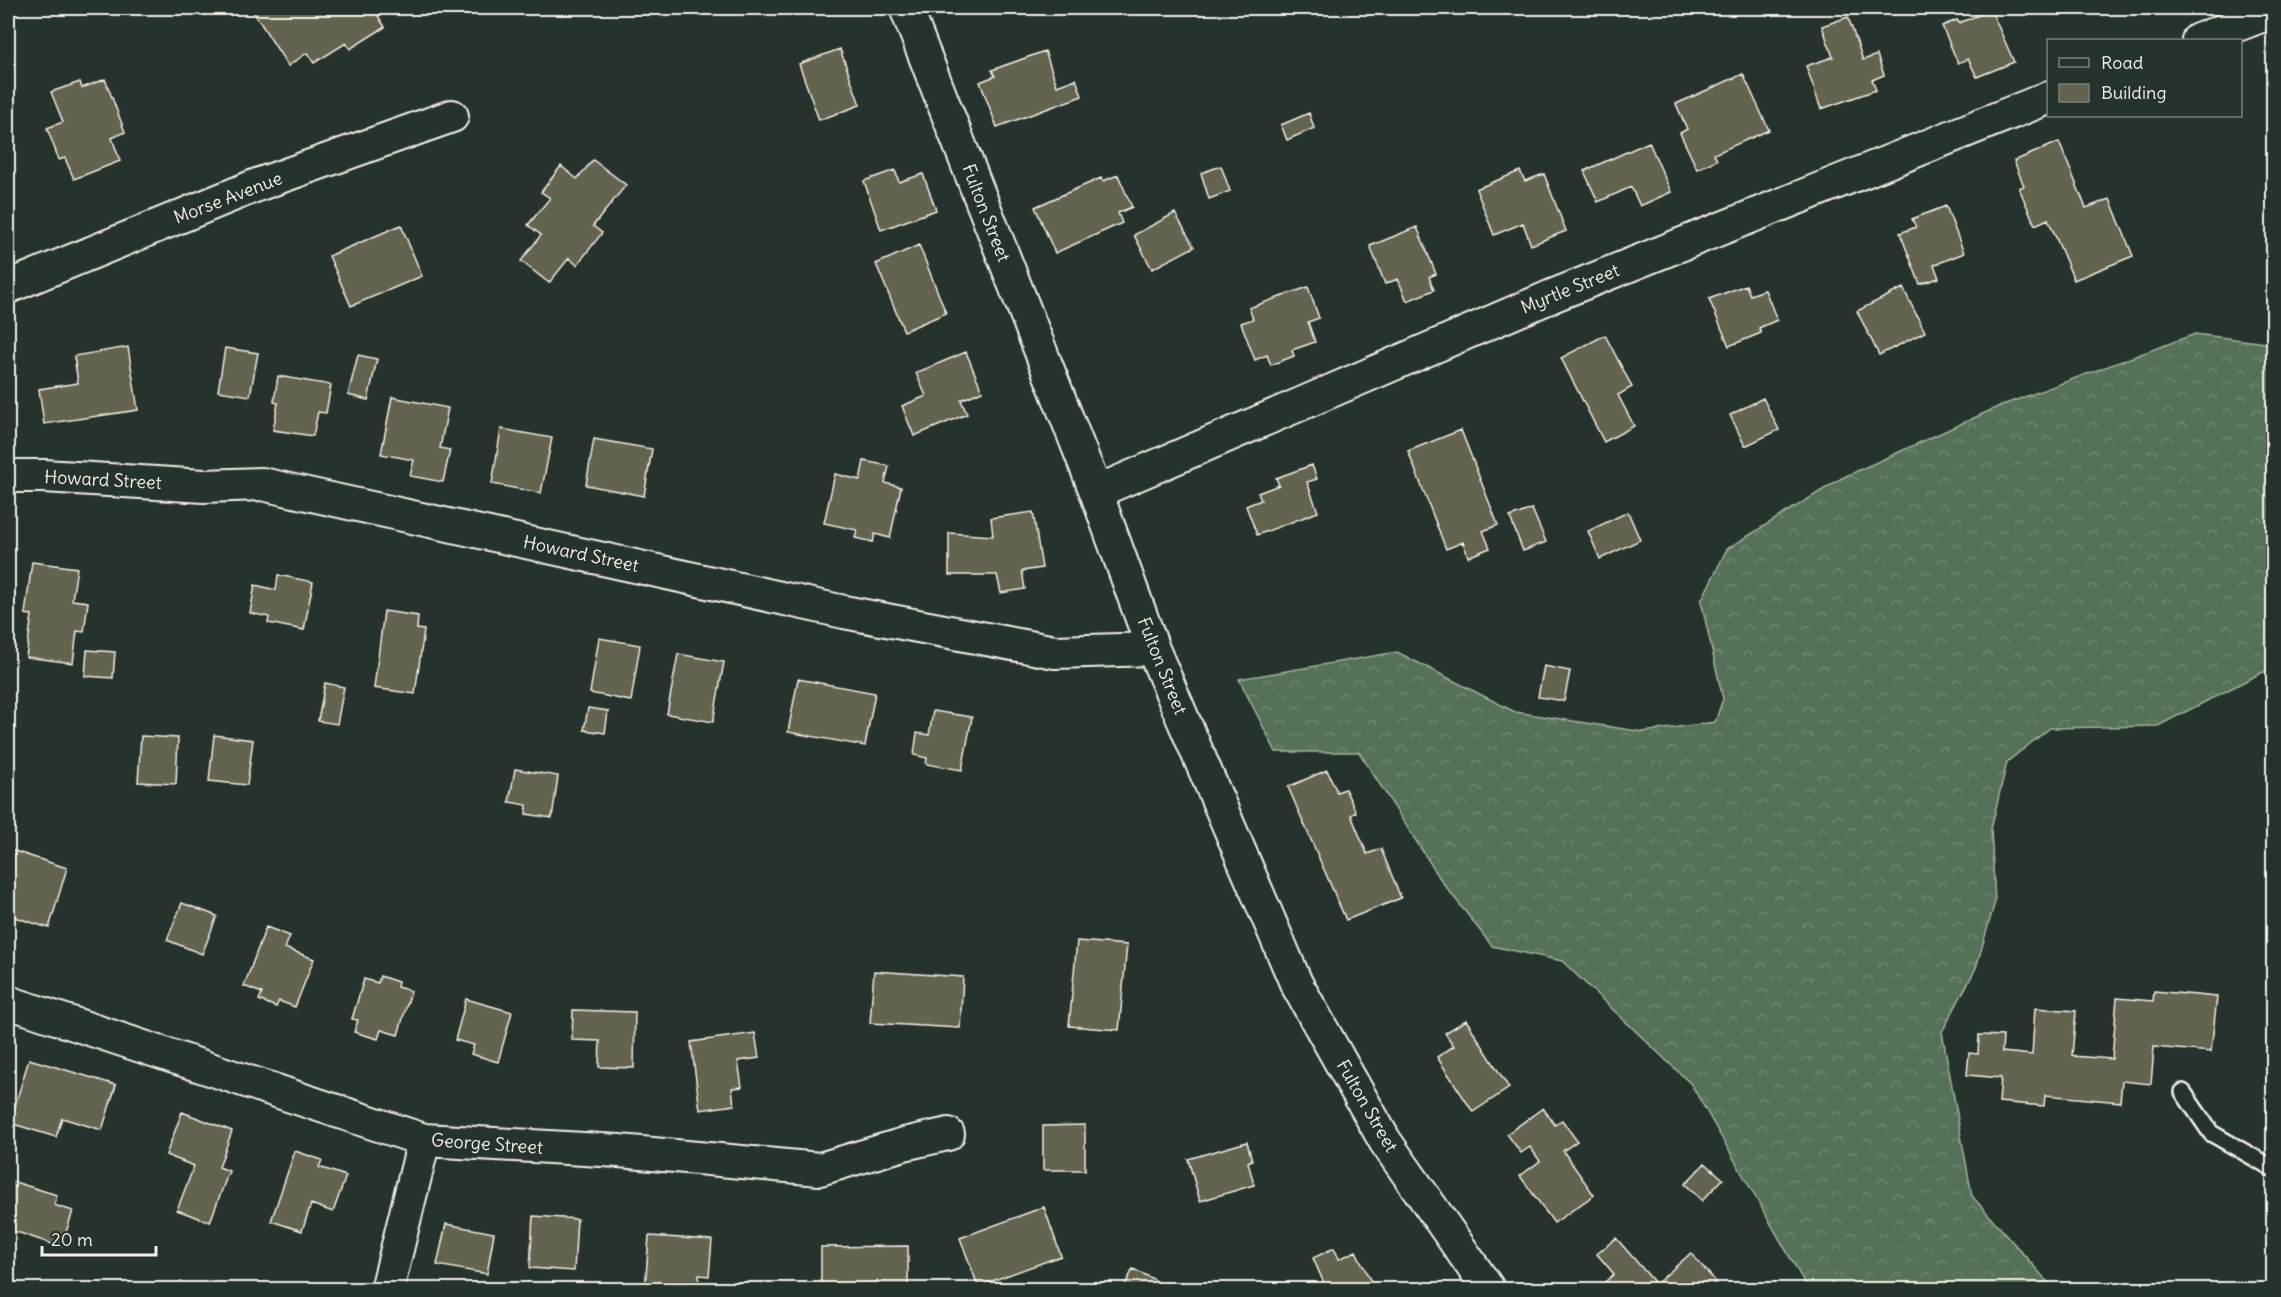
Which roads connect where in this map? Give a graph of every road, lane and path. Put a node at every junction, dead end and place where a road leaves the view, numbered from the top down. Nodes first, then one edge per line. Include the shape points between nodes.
1 (906, 8) edge
2 (2274, 11) edge
3 (2201, 39) edge
4 (2047, 99) edge
5 (452, 116) dead end
6 (8, 287) edge
7 (8, 476) edge
8 (1096, 492) junction
9 (1153, 649) junction
10 (8, 1002) edge
11 (2183, 1092) dead end
12 (948, 1134) dead end
13 (424, 1140) junction
14 (2274, 1169) edge
15 (387, 1290) edge
16 (1489, 1290) edge

1 - 8 street, Fulton Street
2 - 3 street
4 - 8 street, Myrtle Street via 1552,296
5 - 6 street, Morse Avenue via 257,185
7 - 9 street, Howard Street via 204,486 262,484 844,612 1055,652
8 - 9 street, Fulton Street
9 - 16 street, Fulton Street via 1296,983 1385,1141
10 - 13 street, George Street
11 - 14 lane via 2211,1133
12 - 13 street, George Street via 820,1169 619,1151
13 - 15 street

